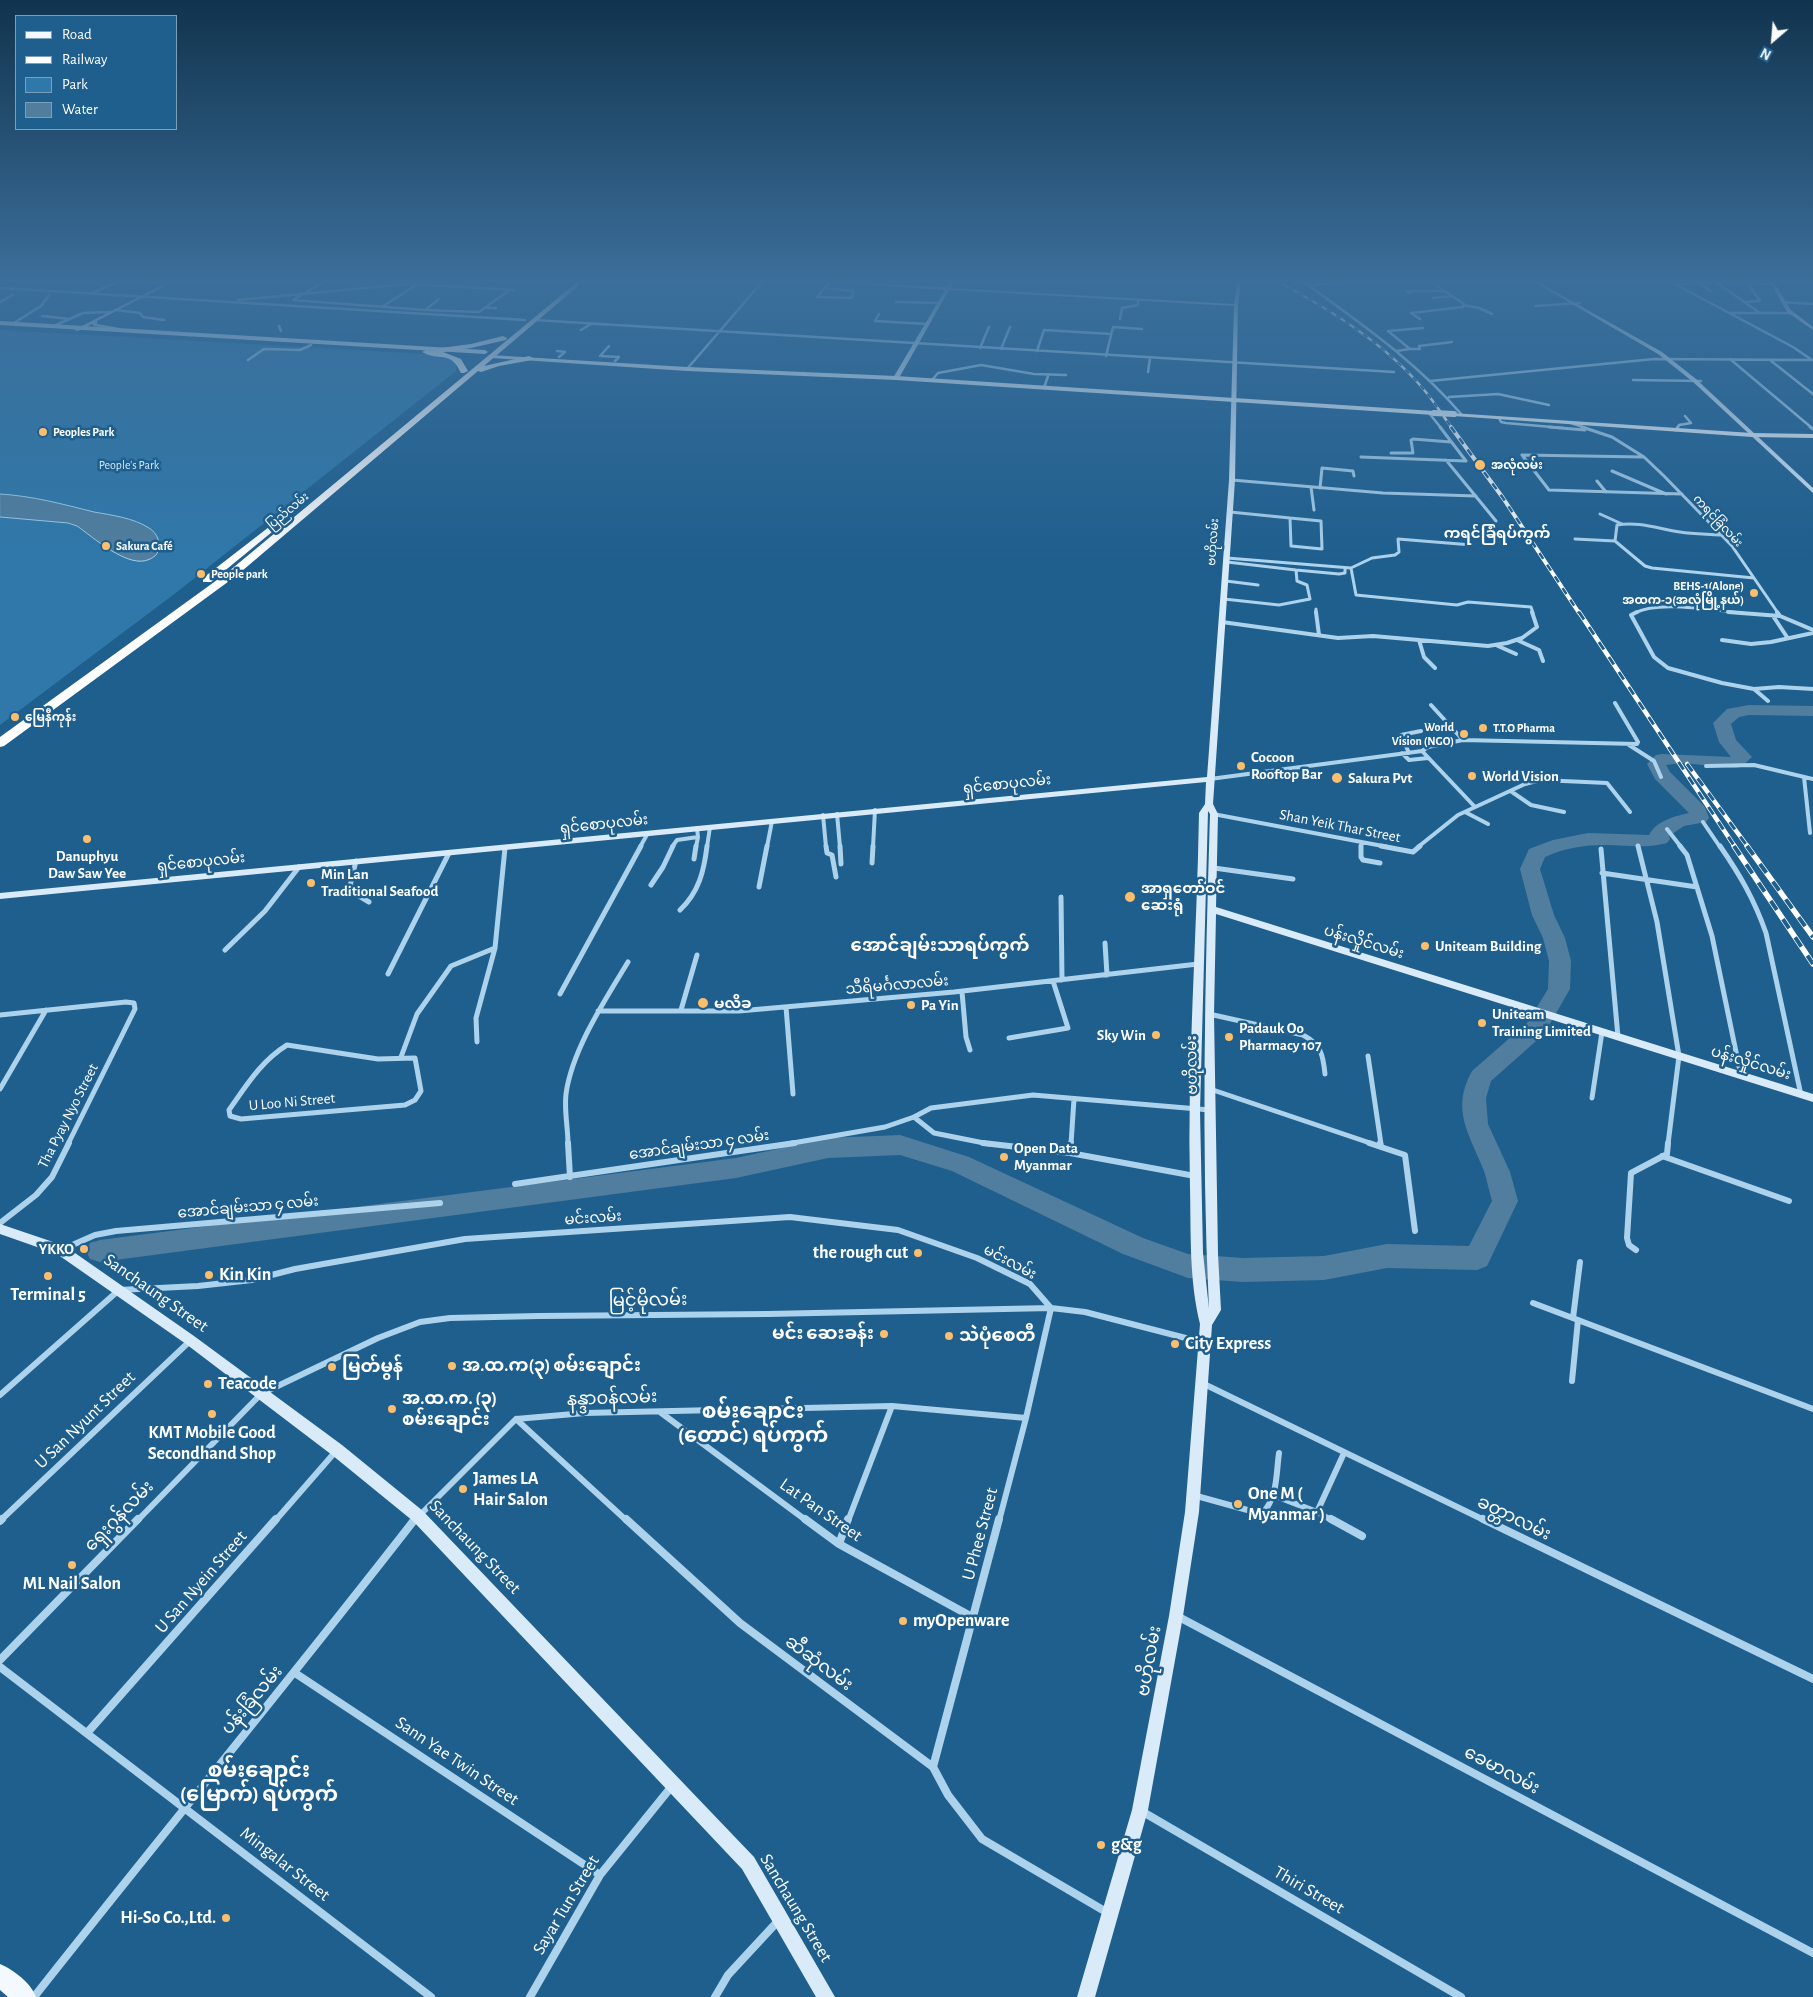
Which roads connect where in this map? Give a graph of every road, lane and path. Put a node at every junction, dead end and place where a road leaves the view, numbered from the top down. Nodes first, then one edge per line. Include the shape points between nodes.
1 (462, 375) edge
2 (463, 375) edge
3 (841, 375) edge
4 (898, 375) edge
5 (936, 375) edge
6 (1044, 375) edge
7 (1063, 375) edge
8 (1235, 375) edge
9 (1424, 375) edge
10 (1482, 375) edge
11 (1688, 375) edge
12 (1694, 375) edge
13 (1749, 375) edge
14 (1790, 375) edge
15 (1048, 376) junction
16 (896, 378) junction
17 (932, 380) junction
18 (1430, 380) junction
19 (1633, 380) dead end
20 (1694, 380) junction
21 (1701, 381) junction
22 (1044, 388) junction
23 (1813, 394) edge
24 (1448, 398) junction
25 (1234, 400) junction
26 (1549, 405) dead end
27 (1432, 413) junction
28 (1462, 415) junction
29 (1685, 416) dead end
30 (1499, 418) junction
31 (1570, 423) junction
32 (1742, 426) junction
33 (1752, 426) junction
34 (1813, 429) edge
35 (1676, 430) junction
36 (1600, 431) junction
37 (1752, 435) junction
38 (1762, 435) junction
39 (1813, 436) edge
40 (1451, 442) junction
41 (1391, 453) dead end
42 (1361, 456) dead end
43 (1597, 456) junction
44 (1644, 457) junction
45 (1446, 460) junction
46 (1602, 462) dead end
47 (1612, 471) dead end
48 (1354, 476) dead end
49 (1800, 479) junction
50 (1232, 480) junction
51 (1597, 481) dead end
52 (1812, 481) edge
53 (322, 486) dead end
54 (1311, 487) junction
55 (1320, 488) junction
56 (1813, 491) edge
57 (1606, 492) junction
58 (1666, 494) junction
59 (1682, 494) junction
60 (1476, 496) junction
61 (308, 498) dead end
62 (1314, 510) dead end
63 (1230, 512) junction
64 (1600, 514) dead end
65 (1290, 517) junction
66 (1496, 521) dead end
67 (1622, 524) junction
68 (1721, 535) junction
69 (1575, 540) dead end
70 (1615, 541) junction
71 (1472, 545) dead end
72 (1227, 560) junction
73 (1345, 568) junction
74 (1351, 568) junction
75 (1296, 570) junction
76 (1754, 578) junction
77 (1226, 581) junction
78 (1258, 584) dead end
79 (1224, 599) junction
80 (1316, 609) dead end
81 (1772, 616) junction
82 (1780, 616) junction
83 (1222, 622) junction
84 (1813, 632) edge
85 (1319, 635) junction
86 (1787, 637) junction
87 (1419, 640) junction
88 (1517, 640) junction
89 (1722, 640) dead end
90 (1497, 646) junction
91 (1516, 654) dead end
92 (1543, 662) dead end
93 (1435, 668) dead end
94 (1754, 689) junction
95 (1813, 689) edge
96 (1768, 701) dead end
97 (1615, 703) dead end
98 (1431, 705) dead end
99 (1421, 731) dead end
100 (0, 736) edge
101 (1463, 740) junction
102 (0, 743) edge
103 (1627, 744) junction
104 (1422, 751) junction
105 (1402, 753) junction
106 (1409, 753) junction
107 (1428, 758) junction
108 (1706, 766) dead end
109 (1662, 777) dead end
110 (1804, 777) junction
111 (1210, 779) junction
112 (1813, 779) edge
113 (1512, 792) junction
114 (1209, 804) junction
115 (1474, 808) junction
116 (875, 810) junction
117 (1464, 812) junction
118 (1564, 812) dead end
119 (1630, 812) dead end
120 (1203, 813) junction
121 (838, 814) junction
122 (1214, 814) junction
123 (823, 815) junction
124 (772, 820) junction
125 (1703, 822) dead end
126 (1488, 824) dead end
127 (710, 827) junction
128 (1668, 829) dead end
129 (697, 832) junction
130 (648, 833) junction
131 (1810, 833) dead end
132 (1361, 842) junction
133 (1638, 846) dead end
134 (505, 848) junction
135 (1601, 849) dead end
136 (449, 853) junction
137 (694, 859) dead end
138 (356, 861) junction
139 (872, 863) dead end
140 (841, 864) dead end
141 (1380, 864) dead end
142 (299, 867) junction
143 (1214, 868) junction
144 (1602, 873) junction
145 (836, 877) dead end
146 (1293, 879) dead end
147 (1648, 880) junction
148 (651, 885) dead end
149 (758, 887) dead end
150 (1697, 887) junction
151 (0, 896) edge
152 (1061, 897) dead end
153 (368, 902) dead end
154 (1210, 909) junction
155 (680, 910) dead end
156 (1105, 943) dead end
157 (495, 948) junction
158 (225, 950) dead end
159 (697, 955) dead end
160 (628, 962) dead end
161 (1198, 964) junction
162 (388, 974) dead end
163 (1107, 975) junction
164 (1062, 980) junction
165 (1053, 981) junction
166 (962, 992) junction
167 (560, 994) dead end
168 (786, 1007) junction
169 (46, 1010) junction
170 (681, 1010) junction
171 (598, 1011) junction
172 (1209, 1014) junction
173 (0, 1015) edge
174 (1602, 1032) junction
175 (1618, 1037) junction
176 (1009, 1038) dead end
177 (477, 1042) dead end
178 (970, 1050) dead end
179 (1368, 1056) dead end
180 (1679, 1056) junction
181 (401, 1057) junction
182 (1325, 1074) dead end
183 (1741, 1076) junction
184 (1210, 1088) junction
185 (0, 1089) edge
186 (793, 1094) dead end
187 (1801, 1094) junction
188 (1592, 1098) dead end
189 (1813, 1098) edge
190 (1074, 1099) junction
191 (1196, 1110) junction
192 (1211, 1110) junction
193 (914, 1117) junction
194 (1381, 1147) junction
195 (1070, 1153) junction
196 (1662, 1156) junction
197 (570, 1176) junction
198 (1194, 1176) junction
199 (515, 1184) dead end
200 (1789, 1201) dead end
201 (440, 1203) dead end
202 (0, 1223) edge
203 (0, 1229) edge
204 (1415, 1231) dead end
205 (61, 1250) junction
206 (1636, 1250) dead end
207 (1580, 1262) dead end
208 (119, 1290) junction
209 (1533, 1303) dead end
210 (1051, 1308) junction
211 (1576, 1319) junction
212 (1206, 1324) junction
213 (190, 1340) junction
214 (1206, 1343) junction
215 (1572, 1381) dead end
216 (1201, 1383) junction
217 (261, 1394) junction
218 (0, 1395) edge
219 (892, 1406) junction
220 (1813, 1409) edge
221 (660, 1412) junction
222 (1026, 1418) junction
223 (516, 1419) junction
224 (337, 1450) junction
225 (1279, 1453) dead end
226 (1344, 1453) junction
227 (1193, 1495) junction
228 (1273, 1495) junction
229 (1317, 1512) junction
230 (418, 1516) junction
231 (0, 1521) edge
232 (1362, 1536) dead end
233 (839, 1544) junction
234 (1176, 1616) junction
235 (974, 1618) junction
236 (0, 1660) edge
237 (0, 1667) edge
238 (295, 1673) junction
239 (1813, 1680) edge
240 (87, 1733) junction
241 (933, 1767) junction
242 (672, 1786) junction
243 (184, 1807) junction
244 (1140, 1810) junction
245 (600, 1875) junction
246 (1110, 1915) junction
247 (780, 1918) junction
248 (1813, 1953) edge
249 (0, 1975) edge
250 (25, 1997) edge
251 (34, 1997) edge
252 (431, 1997) edge
253 (530, 1997) edge
254 (715, 1997) edge
255 (826, 1997) edge
256 (1086, 1997) edge
257 (1461, 1997) edge

1 - 53 highway, ပြည်လမ်း
2 - 102 highway, ပြည်လမ်း via 232,574
3 - 16 main road
4 - 16 main road
5 - 17 street
6 - 15 street
7 - 15 street
8 - 25 main road, ဗဟိုလမ်း
9 - 18 street
10 - 18 street
11 - 20 main road
12 - 21 main road
13 - 34 street
14 - 23 street
15 - 22 street
16 - 17 main road
17 - 22 main road
18 - 24 street
19 - 20 street
20 - 21 street
20 - 32 main road
21 - 33 main road
22 - 25 main road
24 - 26 street via 1498,394
24 - 28 street
25 - 27 main road
25 - 50 main road, ဗဟိုလမ်း
27 - 28 main road, bridge
27 - 40 street
28 - 30 main road
29 - 35 street via 1691,423 1679,425
30 - 31 main road
30 - 36 street via 1506,423
31 - 35 main road
31 - 36 street
32 - 33 main road
32 - 37 main road
33 - 38 main road
35 - 37 main road
36 - 44 street, ကရင်ခြံလမ်း
37 - 38 main road
37 - 49 main road
38 - 39 main road
38 - 52 main road
40 - 41 street via 1413,439 1413,453
40 - 45 street via 1466,461
42 - 45 street
43 - 44 street
43 - 46 street
43 - 57 street via 1522,454 1549,490
44 - 59 street, ကရင်ခြံလမ်း
45 - 60 street
47 - 58 street via 1628,480 1652,485
48 - 55 street via 1353,471 1322,468
49 - 52 main road
49 - 56 main road
50 - 54 street
50 - 63 main road, ဗဟိုလမ်း
51 - 57 street
54 - 55 street
54 - 62 street
55 - 60 street
57 - 58 street
58 - 59 street
59 - 68 street, ကရင်ခြံလမ်း
60 - 66 street
61 - 100 highway, ပြည်လမ်း via 217,572
63 - 65 street
63 - 72 main road, ဗဟိုလမ်း
64 - 67 street
65 - 65 street via 1321,520 1322,549 1291,546
67 - 68 street
67 - 70 street via 1615,528
68 - 76 street, ကရင်ခြံလမ်း
69 - 70 street
70 - 76 street via 1645,566 1652,568
71 - 74 street via 1398,539 1399,552 1395,556 1367,558
72 - 73 street
72 - 75 street
72 - 77 main road, ဗဟိုလမ်း
73 - 74 street
73 - 75 street via 1345,573 1339,574
74 - 88 street via 1354,593 1360,596 1457,605 1468,602 1531,607 1537,627 1534,632
75 - 79 street via 1297,581 1306,585 1310,599 1297,604
76 - 82 street, ကရင်ခြံလမ်း
77 - 78 street
77 - 79 main road, ဗဟိုလမ်း
79 - 83 main road, ဗဟိုလမ်း
80 - 85 street
81 - 82 street
81 - 86 street
81 - 94 street via 1660,606 1631,615 1654,657 1668,668
82 - 84 street
83 - 85 street
83 - 111 main road, ဗဟိုလမ်း
84 - 86 street
85 - 87 street
86 - 89 street via 1751,644
87 - 90 street
87 - 93 street via 1424,657
88 - 90 street
88 - 92 street via 1539,650
90 - 91 street
94 - 95 street
94 - 96 street
97 - 103 street via 1638,742
98 - 101 street
99 - 106 street via 1401,735
101 - 103 street
101 - 104 street
103 - 109 street via 1657,761
104 - 106 street
104 - 107 street
105 - 106 street
105 - 107 street via 1409,760
105 - 111 street
107 - 115 street
108 - 110 street via 1754,765
110 - 112 street
110 - 131 street
111 - 114 main road, ဗဟိုလမ်း
111 - 116 main road, ရှင်စောပုလမ်း
113 - 115 street, Shan Yeik Thar Street
113 - 118 street via 1531,804
113 - 119 street, Shan Yeik Thar Street via 1541,780 1604,782 1610,784
114 - 120 main road
114 - 122 main road, ဗဟိုလမ်း
115 - 117 street, Shan Yeik Thar Street
116 - 121 main road, ရှင်စောပုလမ်း
116 - 139 street
117 - 126 street
117 - 132 street, Shan Yeik Thar Street via 1413,852
120 - 122 street, Shan Yeik Thar Street
120 - 161 main road, ဗဟိုလမ်း
121 - 123 main road, ရှင်စောပုလမ်း
121 - 140 street
122 - 132 street, Shan Yeik Thar Street
122 - 143 main road, ဗဟိုလမ်း
123 - 124 main road, ရှင်စောပုလမ်း
123 - 145 street via 827,853 832,855
124 - 127 main road, ရှင်စောပုလမ်း
124 - 149 street
125 - 187 street via 1744,881 1757,907 1766,933
127 - 129 main road, ရှင်စောပုလမ်း
127 - 155 street via 699,886
128 - 150 street via 1687,855
129 - 130 main road, ရှင်စောပုလမ်း
129 - 137 street
129 - 148 street via 672,845
130 - 134 main road, ရှင်စောပုလမ်း
130 - 167 street
132 - 141 street via 1363,860
133 - 147 street
134 - 136 main road, ရှင်စောပုလမ်း
134 - 157 street
135 - 144 street
136 - 138 main road, ရှင်စောပုလမ်း
136 - 162 street
138 - 142 main road, ရှင်စောပုလမ်း
138 - 153 street via 349,890
142 - 151 main road, ရှင်စောပုလမ်း
142 - 158 street via 263,916
143 - 146 street
143 - 154 main road, ဗဟိုလမ်း
144 - 147 street
144 - 175 street
147 - 150 street
147 - 180 street
150 - 183 street via 1712,936
152 - 164 street
154 - 172 main road, ဗဟိုလမ်း via 1212,972
154 - 174 main road, ပန်းလှိုင်လမ်း
156 - 163 street
157 - 177 street via 493,965 475,1016
157 - 181 street via 451,966 417,1014
159 - 170 street
160 - 171 street
161 - 163 street, သီရိမင်္ဂလာလမ်း
161 - 191 main road, ဗဟိုလမ်း
163 - 164 street, သီရိမင်္ဂလာလမ်း
164 - 165 street, သီရိမင်္ဂလာလမ်း
165 - 166 street, သီရိမင်္ဂလာလမ်း
165 - 176 street via 1068,1028
166 - 168 street, သီရိမင်္ဂလာလမ်း
166 - 178 street
168 - 170 street, သီရိမင်္ဂလာလမ်း
168 - 186 street
169 - 173 street
169 - 185 street
169 - 202 street, Tha Pyay Nyo Street via 126,1002 134,1003 135,1009 52,1176 36,1195
170 - 171 street, သီရိမင်္ဂလာလမ်း
171 - 197 street via 570,1073 566,1096
172 - 182 street via 1315,1041 1323,1051
172 - 184 main road, ဗဟိုလမ်း
174 - 175 main road, ပန်းလှိုင်လမ်း
174 - 188 street
175 - 180 main road, ပန်းလှိုင်လမ်း
179 - 194 street
180 - 183 main road, ပန်းလှိုင်လမ်း
180 - 196 street via 1667,1154
181 - 181 street, U Loo Ni Street via 378,1059 286,1045 277,1050 254,1076 229,1110 230,1116 241,1119 405,1105 415,1100 421,1091 414,1058
183 - 187 main road, ပန်းလှိုင်လမ်း
184 - 192 main road, ဗဟိုလမ်း
184 - 194 street
187 - 189 main road, ပန်းလှိုင်လမ်း
190 - 191 street, အောင်ချမ်းသာ ၄ လမ်း
190 - 193 street, အောင်ချမ်းသာ ၄ လမ်း via 1034,1095 931,1108
190 - 195 street
191 - 192 street, အောင်ချမ်းသာ ၄ လမ်း
191 - 198 main road, ဗဟိုလမ်း
192 - 212 main road, ဗဟိုလမ်း via 1215,1310
193 - 195 street via 934,1133 998,1146
193 - 197 street, အောင်ချမ်းသာ ၄ လမ်း via 885,1127 751,1151
194 - 204 street via 1405,1155
195 - 198 street
196 - 200 street
196 - 206 street via 1630,1173 1627,1238 1629,1245
197 - 199 street, အောင်ချမ်းသာ ၄ လမ်း
198 - 212 main road, ဗဟိုလမ်း via 1201,1308
201 - 205 street, အောင်ချမ်းသာ ၄ လမ်း via 116,1231 95,1235
203 - 205 main road, Sanchaung Street
205 - 208 main road, Sanchaung Street
207 - 211 street
208 - 210 street, မင်းလမ်း via 252,1280 295,1269 465,1239 790,1216 898,1230 977,1258 1030,1284
208 - 213 main road, Sanchaung Street
208 - 218 street
209 - 211 street
210 - 214 street, မြင့်မိုလမ်း via 1096,1315
210 - 217 street, မြင့်မိုလမ်း via 435,1320 420,1322 378,1338
210 - 222 street, U Phee Street
211 - 215 street
211 - 220 street
212 - 214 main road, ဗဟိုလမ်း
213 - 217 main road, Sanchaung Street
213 - 231 street, U San Nyunt Street
214 - 216 main road, ဗဟိုလမ်း
216 - 226 street, ခတ္တာလမ်း
216 - 227 main road, ဗဟိုလမ်း
217 - 224 main road, Sanchaung Street
217 - 236 street, ရှေးဂွန်လမ်း
219 - 221 street, နန္ဒာ၀န်လမ်း
219 - 222 street, နန္ဒာ၀န်လမ်း
219 - 233 street
221 - 223 street, နန္ဒာ၀န်လမ်း via 585,1413
221 - 233 street, Lat Pan Street
222 - 235 street, U Phee Street
223 - 230 street
223 - 241 street, ဆီဆုံလမ်း via 740,1623
224 - 230 main road, Sanchaung Street
224 - 240 street, U San Nyein Street
225 - 228 street
226 - 229 street
226 - 239 street, ခတ္တာလမ်း
227 - 228 street via 1262,1514 1268,1509
227 - 234 main road, ဗဟိုလမ်း
228 - 229 street
229 - 232 street
230 - 238 street, ပန်းခြံလမ်း
230 - 242 main road, Sanchaung Street
233 - 235 street, Lat Pan Street
234 - 244 main road, ဗဟိုလမ်း
234 - 248 street, ခေမာလမ်း
235 - 241 street, U Phee Street
237 - 240 street, Mingalar Street
238 - 243 street, ပန်းခြံလမ်း
238 - 245 street, Sann Yae Twin Street
240 - 243 street, Mingalar Street
241 - 246 street, ဆီဆုံလမ်း via 948,1795 982,1839
242 - 245 street, Sayar Tun Street
242 - 247 main road, Sanchaung Street via 748,1863
243 - 251 street, ပန်းခြံလမ်း
243 - 252 street, Mingalar Street
244 - 246 main road, ဗဟိုလမ်း
244 - 257 street, Thiri Street
245 - 253 street, Sayar Tun Street
246 - 256 main road, ဗဟိုလမ်း
247 - 254 street via 728,1975
247 - 255 main road, Sanchaung Street
249 - 250 main road

